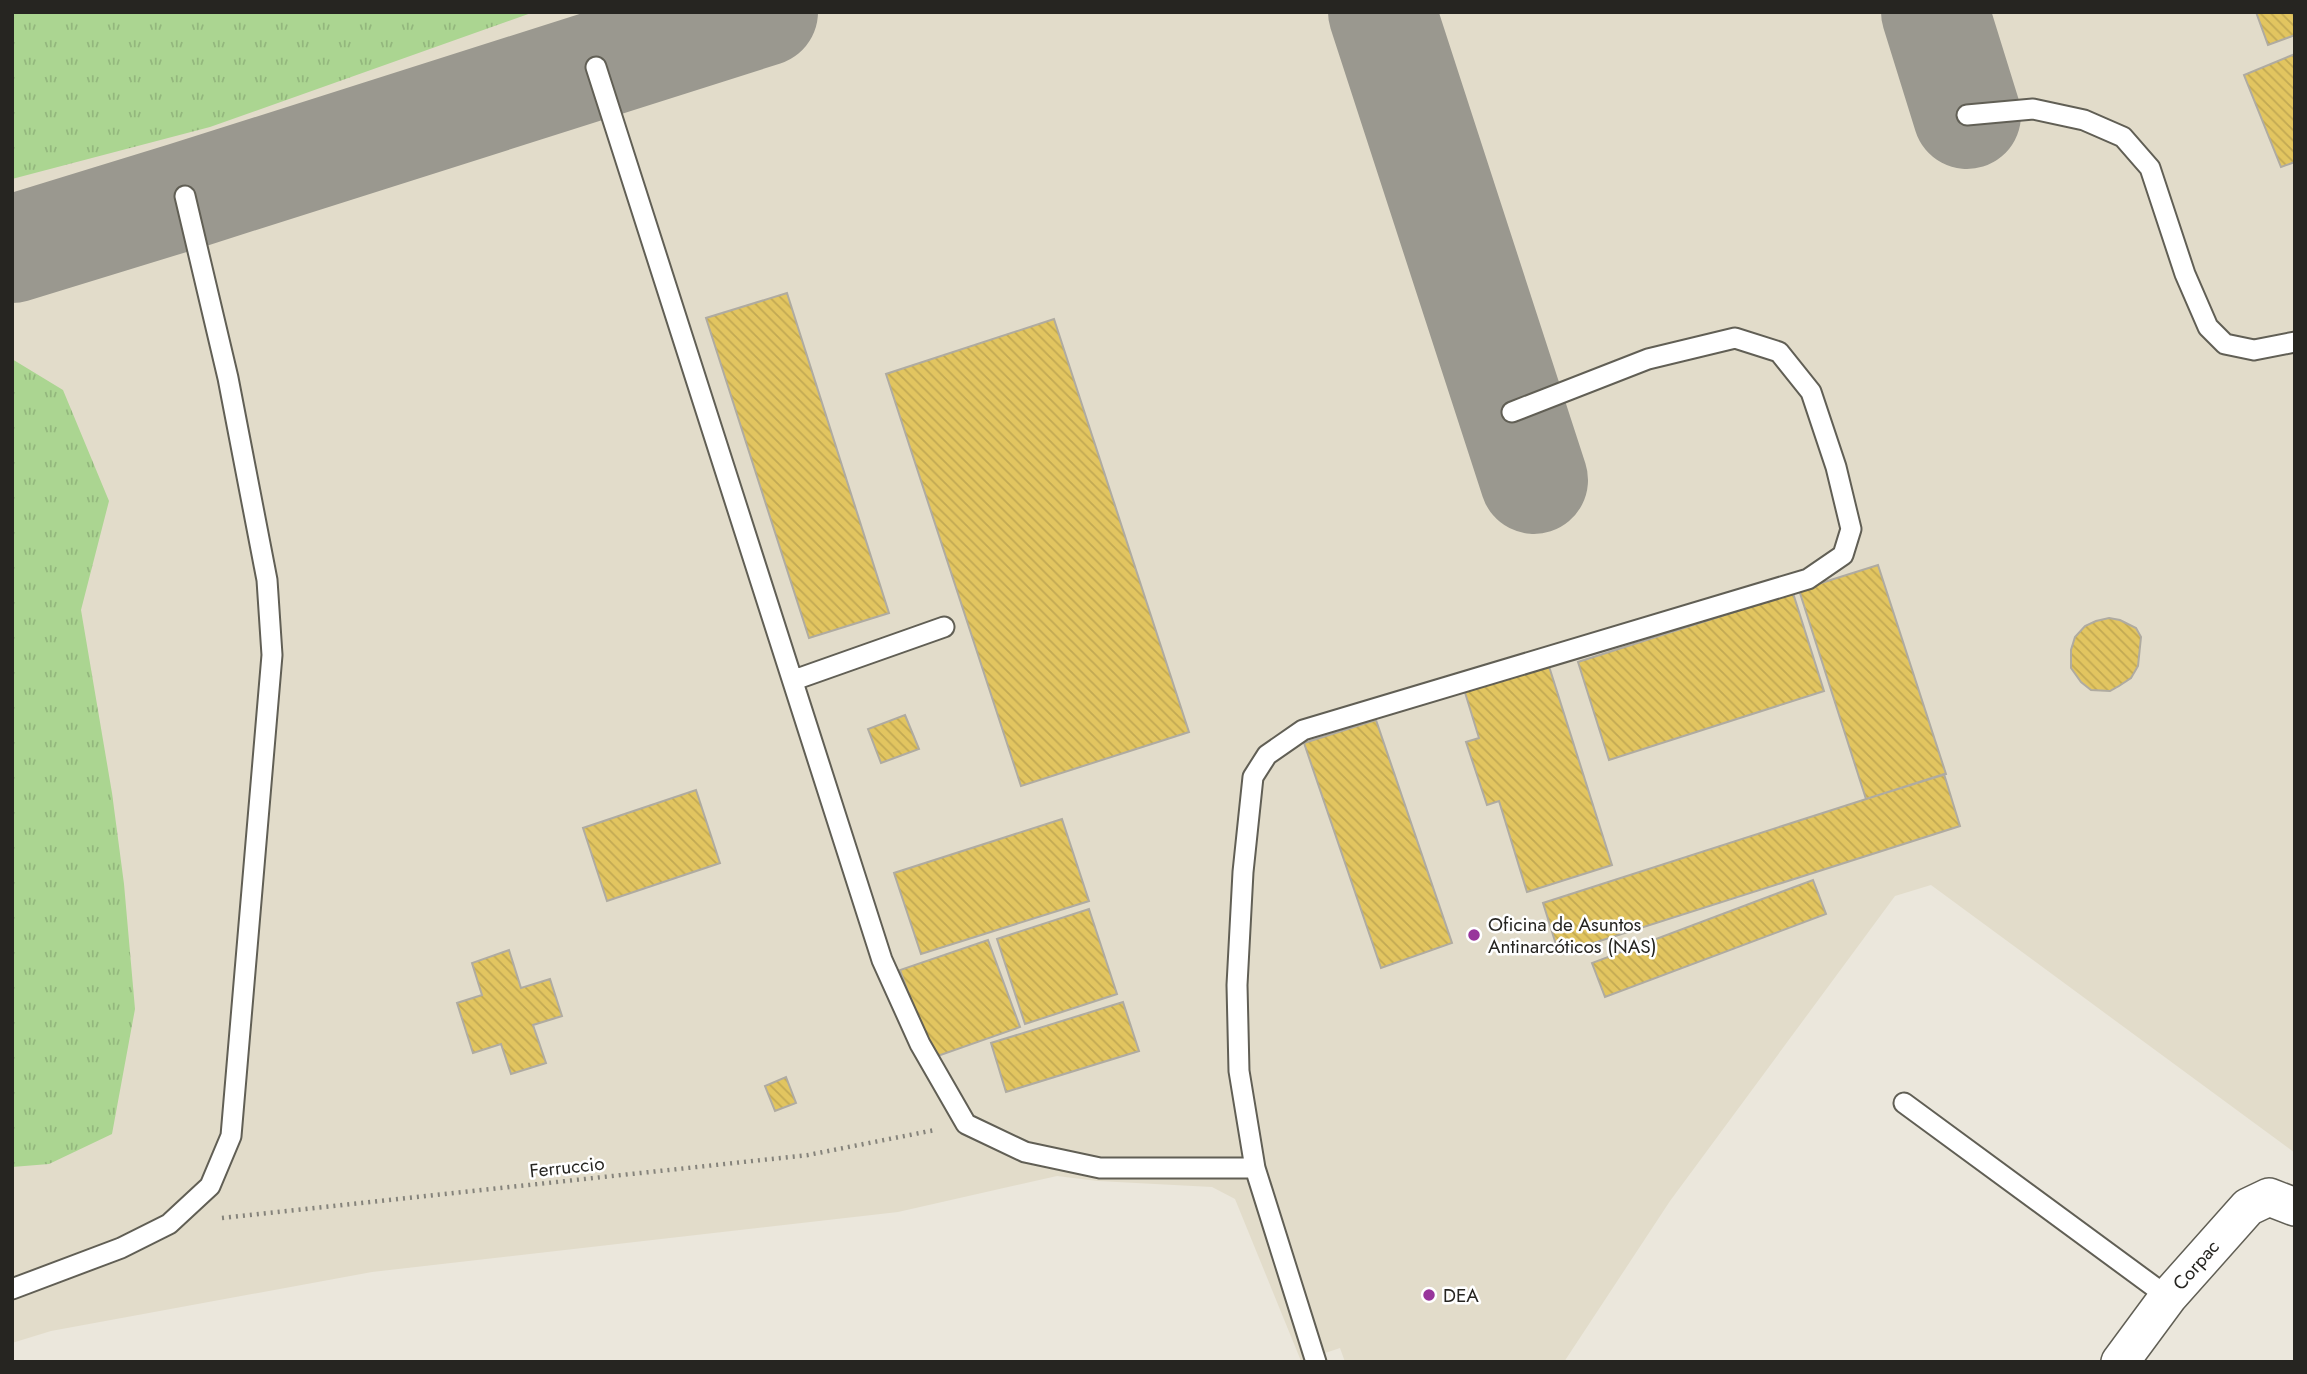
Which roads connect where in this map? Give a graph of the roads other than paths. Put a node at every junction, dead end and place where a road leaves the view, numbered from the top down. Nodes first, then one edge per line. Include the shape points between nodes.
1 (596, 66) dead end
2 (1967, 115) dead end
3 (185, 196) dead end
4 (2295, 342) edge
5 (1513, 412) dead end
6 (944, 628) dead end
7 (794, 680) junction
8 (1904, 1103) dead end
9 (1255, 1168) junction
10 (2292, 1206) edge
11 (12, 1289) edge
12 (2168, 1297) junction
13 (1316, 1362) edge
14 (2120, 1362) edge

1 - 7 lane
2 - 4 lane via 2032,108 2084,120 2123,137 2150,168 2208,327 2225,344 2254,350
3 - 11 lane via 228,378 267,580 272,655 231,1136 210,1186 169,1224 121,1248
5 - 9 lane via 1648,359 1735,338 1779,352 1811,392 1836,467 1851,529 1843,555 1808,579 1303,730 1267,755 1253,777 1237,985 1239,1071
6 - 7 lane
7 - 9 lane via 882,960 920,1044 966,1124 1026,1152 1101,1168
8 - 12 lane
9 - 13 lane
10 - 12 street, Corpac via 2269,1197 2248,1207
12 - 14 street, Corpac

